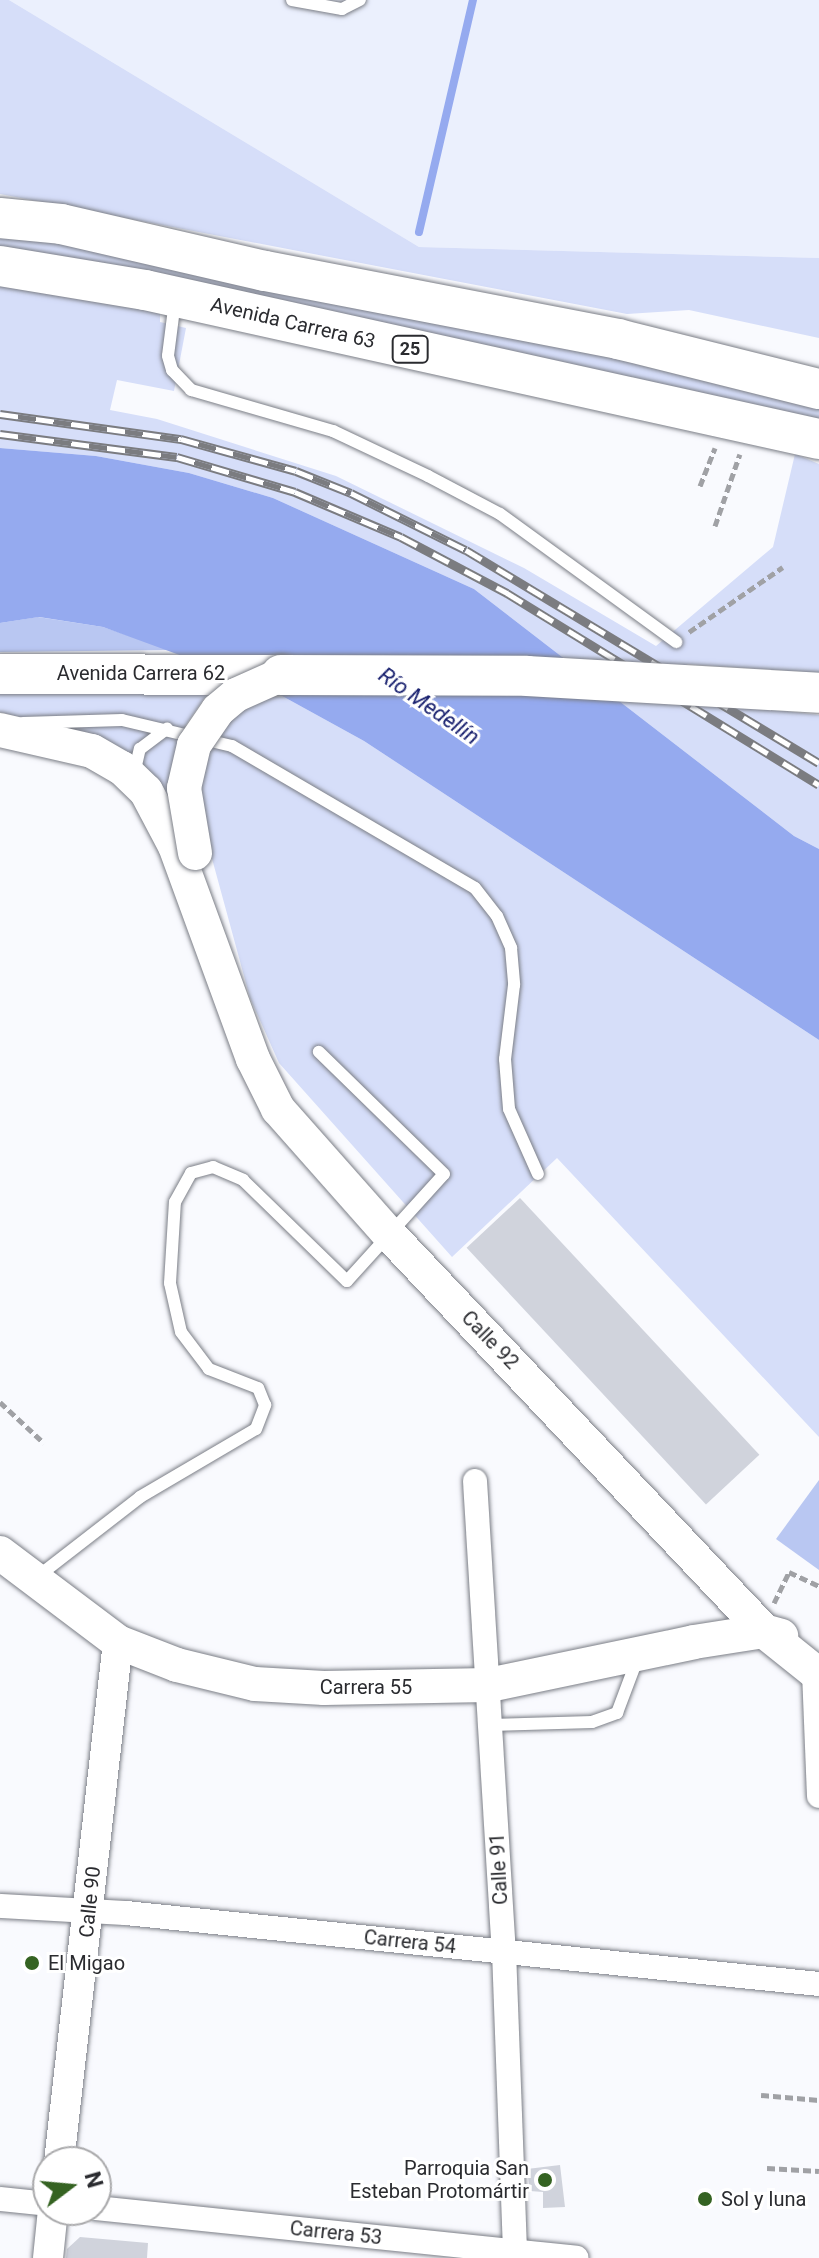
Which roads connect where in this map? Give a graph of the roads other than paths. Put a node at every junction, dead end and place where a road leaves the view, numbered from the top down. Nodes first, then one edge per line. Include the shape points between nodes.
1 (292, 0) edge
2 (360, 0) edge
3 (0, 218) edge
4 (0, 266) edge
5 (176, 297) junction
6 (618, 339) junction
7 (819, 361) edge
8 (819, 389) edge
9 (819, 439) edge
10 (676, 642) road end
11 (0, 674) edge
12 (281, 675) junction
13 (819, 693) edge
14 (0, 728) edge
15 (167, 729) junction
16 (134, 780) junction
17 (185, 850) junction
18 (319, 1052) dead end
19 (538, 1174) dead end
20 (387, 1232) junction
21 (475, 1481) dead end
22 (0, 1553) edge
23 (34, 1579) junction
24 (769, 1617) junction
25 (118, 1642) junction
26 (640, 1654) junction
27 (817, 1666) edge
28 (489, 1685) junction
29 (491, 1725) junction
30 (819, 1796) edge
31 (0, 1906) edge
32 (89, 1911) junction
33 (504, 1951) junction
34 (819, 1984) edge
35 (61, 2146) edge
36 (0, 2199) edge
37 (32, 2202) edge
38 (112, 2210) edge
39 (51, 2226) edge
40 (515, 2254) edge
41 (48, 2258) edge
42 (576, 2258) edge

1 - 2 lane via 342,9
3 - 6 highway via 61,224 265,271
4 - 5 highway, Avenida Carrera 63 / 25
5 - 9 highway, Avenida Carrera 63 / 25
5 - 10 lane via 168,356 172,370 191,390 333,431 428,476 500,514
6 - 7 highway
6 - 8 highway
11 - 12 highway, Avenida Carrera 62
12 - 13 highway, bridge via 527,676
12 - 17 main road, Calle 92, bridge via 227,703 194,745 184,788
14 - 15 lane via 50,720 122,720
14 - 16 main road via 92,751
15 - 16 lane via 140,749
15 - 19 lane via 257,758 475,888 497,916 511,948 514,985 505,1059 509,1109
16 - 17 main road
17 - 20 main road, Calle 92 via 242,1032 278,1109
18 - 20 lane via 444,1174
20 - 23 lane via 347,1281 243,1180 213,1167 191,1173 175,1202 170,1283 181,1332 209,1369 258,1388 265,1405 256,1429 140,1497
20 - 24 main road, Calle 92
21 - 28 street, Calle 91
22 - 23 main road, Carrera 55
23 - 25 main road, Carrera 55
24 - 26 main road, Carrera 55
24 - 27 main road, Calle 92
25 - 28 main road, Carrera 55 via 177,1665 255,1684
25 - 32 street, Calle 90
26 - 28 main road, Carrera 55
26 - 29 lane via 617,1713 592,1722
27 - 30 street, Calle 92
28 - 29 street, Calle 91
29 - 33 street, Calle 91
31 - 32 street, Carrera 54
32 - 33 street, Carrera 54
32 - 35 street, Calle 90
33 - 34 street, Carrera 54
33 - 40 street, Calle 91
36 - 37 street
38 - 40 street, Carrera 53
39 - 41 street
40 - 42 street, Carrera 53

